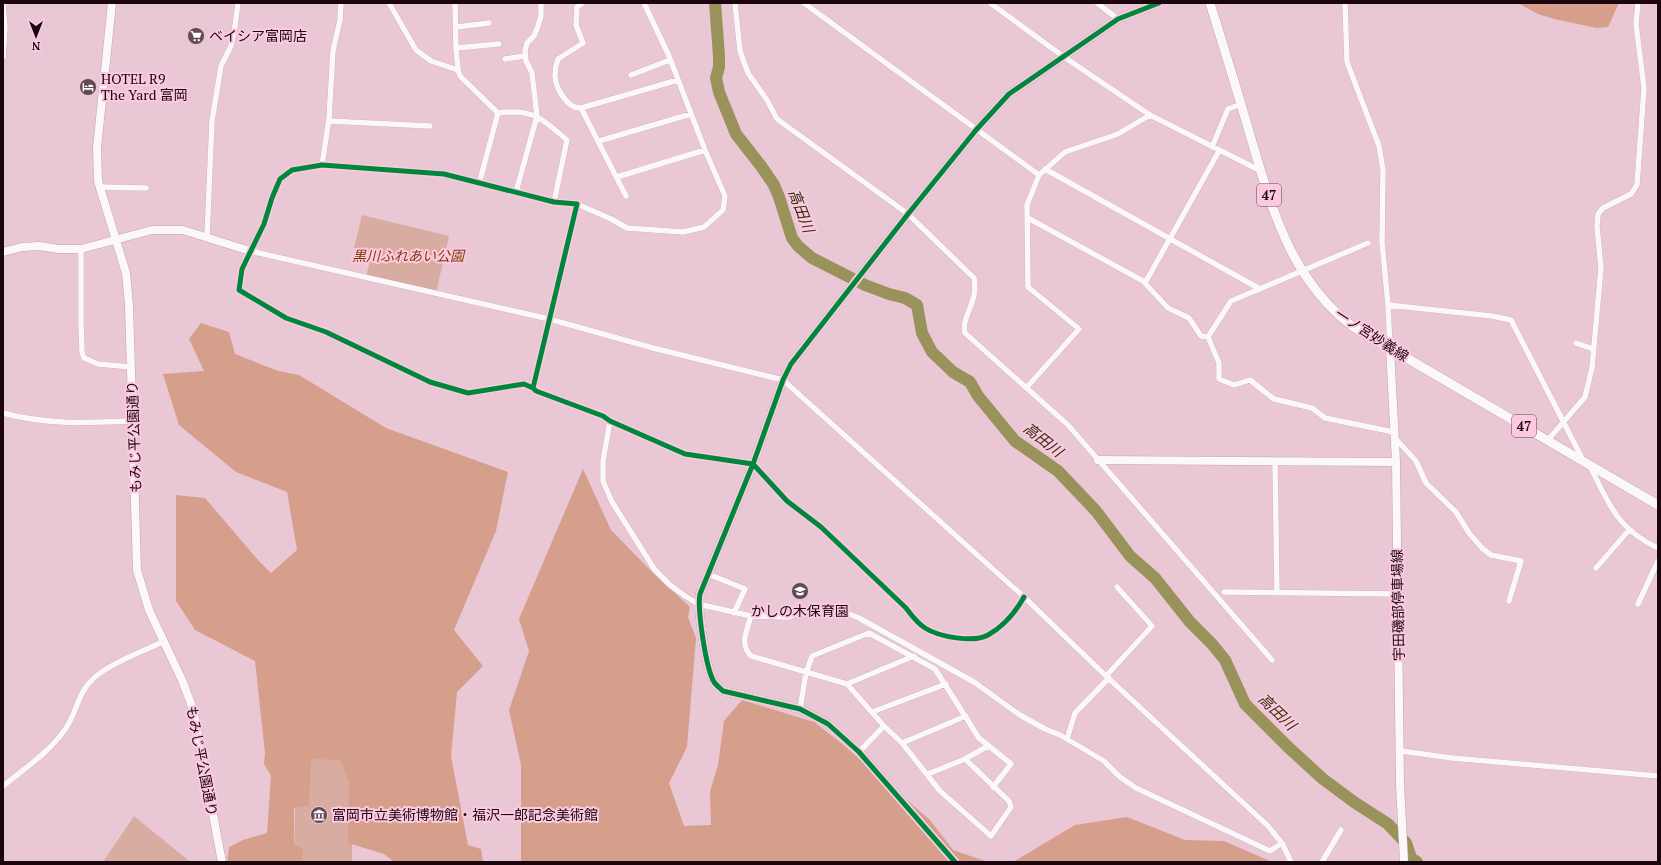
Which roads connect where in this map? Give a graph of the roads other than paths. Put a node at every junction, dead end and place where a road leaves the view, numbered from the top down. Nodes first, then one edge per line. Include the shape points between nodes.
1 (112, 3) edge
2 (238, 3) edge
3 (341, 3) edge
4 (389, 3) edge
5 (455, 3) edge
6 (542, 3) edge
7 (582, 3) edge
8 (644, 3) edge
9 (734, 3) edge
10 (804, 3) edge
11 (990, 3) edge
12 (1097, 3) edge
13 (1159, 3) edge
14 (1210, 3) edge
15 (1345, 3) edge
16 (1638, 3) edge
17 (3, 5) edge
18 (1118, 18) junction
19 (489, 23) dead end
20 (457, 27) junction
21 (499, 44) dead end
22 (456, 48) junction
23 (525, 56) junction
24 (3, 57) edge
25 (1064, 57) junction
26 (505, 58) dead end
27 (670, 60) junction
28 (458, 70) junction
29 (631, 75) dead end
30 (678, 80) junction
31 (1241, 104) junction
32 (581, 108) junction
33 (498, 113) junction
34 (692, 114) junction
35 (1150, 115) junction
36 (537, 116) junction
37 (329, 121) junction
38 (430, 126) dead end
39 (976, 130) junction
40 (599, 141) junction
41 (1212, 147) junction
42 (705, 150) junction
43 (1219, 151) junction
44 (322, 165) junction
45 (1045, 169) junction
46 (1261, 172) junction
47 (1039, 175) junction
48 (618, 177) junction
49 (478, 184) junction
50 (100, 187) junction
51 (146, 188) dead end
52 (516, 192) junction
53 (626, 196) dead end
54 (554, 202) junction
55 (577, 204) junction
56 (908, 214) junction
57 (1028, 218) junction
58 (207, 236) junction
59 (1170, 238) junction
60 (116, 240) junction
61 (1368, 243) dead end
62 (81, 249) junction
63 (250, 250) junction
64 (3, 252) edge
65 (1301, 270) junction
66 (1145, 283) junction
67 (1260, 288) junction
68 (1388, 305) junction
69 (549, 319) junction
70 (1208, 337) junction
71 (1576, 343) dead end
72 (1390, 348) junction
73 (1593, 349) junction
74 (131, 367) junction
75 (783, 380) junction
76 (1027, 387) junction
77 (533, 388) junction
78 (3, 413) edge
79 (133, 421) junction
80 (610, 421) junction
81 (1563, 421) junction
82 (1395, 435) junction
83 (1548, 440) junction
84 (1098, 460) junction
85 (1585, 461) junction
86 (1275, 462) junction
87 (1396, 462) junction
88 (753, 464) junction
89 (1658, 505) edge
90 (1629, 530) junction
91 (1658, 548) edge
92 (1658, 561) edge
93 (1596, 568) dead end
94 (708, 574) junction
95 (1117, 587) dead end
96 (1224, 592) dead end
97 (1277, 592) junction
98 (1398, 594) junction
99 (1024, 597) junction
100 (1509, 602) dead end
101 (698, 604) junction
102 (1638, 604) dead end
103 (734, 613) junction
104 (751, 616) junction
105 (164, 641) junction
106 (914, 656) junction
107 (1272, 660) dead end
108 (806, 673) junction
109 (1107, 677) junction
110 (847, 684) junction
111 (946, 684) junction
112 (800, 709) junction
113 (872, 712) junction
114 (966, 716) junction
115 (884, 726) junction
116 (1067, 739) junction
117 (902, 743) junction
118 (988, 746) junction
119 (1401, 751) junction
120 (859, 752) junction
121 (965, 759) junction
122 (928, 774) junction
123 (1658, 776) edge
124 (3, 786) edge
125 (993, 787) junction
126 (1341, 830) dead end
127 (1282, 844) junction
128 (1404, 858) edge
129 (222, 862) edge
130 (955, 862) edge
131 (1291, 862) edge
132 (1322, 862) edge

1 - 50 street, もみじ平公園通り via 97,148
2 - 58 street via 231,46 221,66 212,121
3 - 37 street via 333,51
4 - 28 street via 416,50 431,61
5 - 20 street
6 - 23 street via 541,16 534,36 527,43
7 - 32 street via 576,7 576,25 583,42 558,59 555,74 563,96 574,107
8 - 27 street
9 - 56 street via 740,51 748,73 777,119
10 - 39 street
11 - 25 street
12 - 18 street
13 - 18 street
14 - 31 main road, 一ノ宮妙義線 / 47
15 - 68 street via 1347,62 1379,146 1383,170 1382,242
16 - 73 street via 1636,24 1644,88 1637,185 1631,194 1603,208 1598,214 1601,268
17 - 24 street
18 - 25 street
19 - 20 street
20 - 22 street
21 - 22 street
22 - 28 street
23 - 26 street
23 - 36 street via 532,73
25 - 35 street
25 - 39 street via 1009,94
27 - 29 street
27 - 30 street
28 - 33 street via 460,76
30 - 32 street
30 - 34 street
31 - 41 street via 1228,109
31 - 46 main road, 一ノ宮妙義線 / 47
32 - 40 street
33 - 36 street via 515,110
33 - 49 street
34 - 40 street
34 - 42 street
35 - 41 street
35 - 45 street via 1118,134 1065,152
36 - 52 street
36 - 54 street via 567,140
37 - 38 street
37 - 44 street
39 - 47 street
39 - 56 street
40 - 48 street
41 - 43 street
42 - 48 street
42 - 55 street via 725,196 723,210 704,227 683,232 627,228
43 - 46 street
43 - 59 street
44 - 49 street via 444,174
44 - 63 street via 292,170 280,179 264,224
45 - 47 street
45 - 59 street
46 - 65 main road, 一ノ宮妙義線 / 47 via 1285,239
47 - 57 street via 1027,205
48 - 53 street
49 - 52 street
50 - 51 street
50 - 60 street, もみじ平公園通り
52 - 54 street
54 - 55 street
55 - 69 street
56 - 75 street via 791,364
56 - 76 street via 974,278 976,288 972,307 963,325 965,333
57 - 66 street
57 - 76 street via 1028,287 1079,329
58 - 60 street via 183,230 152,230
58 - 63 street
59 - 66 street
59 - 67 street
60 - 62 street
60 - 74 street, もみじ平公園通り via 126,273 130,305
61 - 65 street
62 - 64 street via 33,246
62 - 74 street via 81,322 84,358 98,364
63 - 69 street
63 - 77 street via 242,269 239,290 286,318 326,332 430,382 468,393 524,384
65 - 67 street
65 - 72 main road, 一ノ宮妙義線 / 47 via 1321,298 1340,317
66 - 70 street via 1168,308 1189,318 1201,336
67 - 70 street via 1231,301
68 - 72 street
68 - 81 street via 1511,320
69 - 75 street
69 - 77 street
70 - 82 street via 1219,363 1219,380 1234,385 1250,380 1274,398 1312,408 1325,418
71 - 73 street
72 - 82 street, 宇田磯部停車場線
72 - 83 main road, 一ノ宮妙義線 / 47
73 - 81 street via 1592,368 1585,397
74 - 79 street, もみじ平公園通り
75 - 88 street
75 - 99 street
76 - 84 street via 1068,425
77 - 80 street via 536,392 603,416
78 - 79 street via 29,420 70,423
79 - 105 street, もみじ平公園通り via 137,570 149,610
80 - 88 street via 685,454
80 - 101 street via 603,461 603,481 612,502 655,570 670,586
81 - 83 street
81 - 85 street
82 - 87 street, 宇田磯部停車場線
82 - 100 street via 1416,461 1426,483 1456,512 1482,548 1492,554 1521,561
83 - 85 main road, 一ノ宮妙義線 / 47
84 - 86 street
84 - 107 street
85 - 89 main road, 一ノ宮妙義線 / 47
85 - 90 street via 1623,525
86 - 87 street
86 - 97 street
87 - 98 street, 宇田磯部停車場線
88 - 94 street
88 - 99 street via 788,501 821,527 906,608 914,619 935,633 970,638 987,636 1014,614
90 - 91 street
90 - 93 street
92 - 102 street
94 - 101 street
94 - 103 street via 746,589
95 - 109 street via 1152,626
96 - 97 street
97 - 98 street
98 - 119 street, 宇田磯部停車場線
99 - 109 street
101 - 103 street
101 - 112 street via 704,644 714,681 723,690
103 - 104 street
104 - 108 street via 744,643 745,650 751,656
104 - 116 street via 787,617 813,609 836,609 938,661 974,682 1020,715
105 - 124 street via 94,678 82,692 66,728 49,747
105 - 129 street, もみじ平公園通り via 193,709
106 - 108 street via 869,633 812,656
106 - 110 street
106 - 111 street via 935,669
108 - 110 street
108 - 112 street
109 - 116 street via 1075,713
109 - 127 street via 1267,825
110 - 113 street
111 - 113 street
111 - 114 street
112 - 120 street via 828,724
113 - 115 street
114 - 117 street
114 - 118 street
115 - 117 street
115 - 120 street
116 - 127 street via 1104,761 1136,788 1270,851
117 - 122 street
118 - 121 street
118 - 125 street via 1011,764
119 - 123 street via 1452,758
119 - 128 street, 宇田磯部停車場線
120 - 130 street
121 - 122 street
121 - 125 street
122 - 125 street via 940,791 991,836 1011,806
126 - 132 street
127 - 131 street

